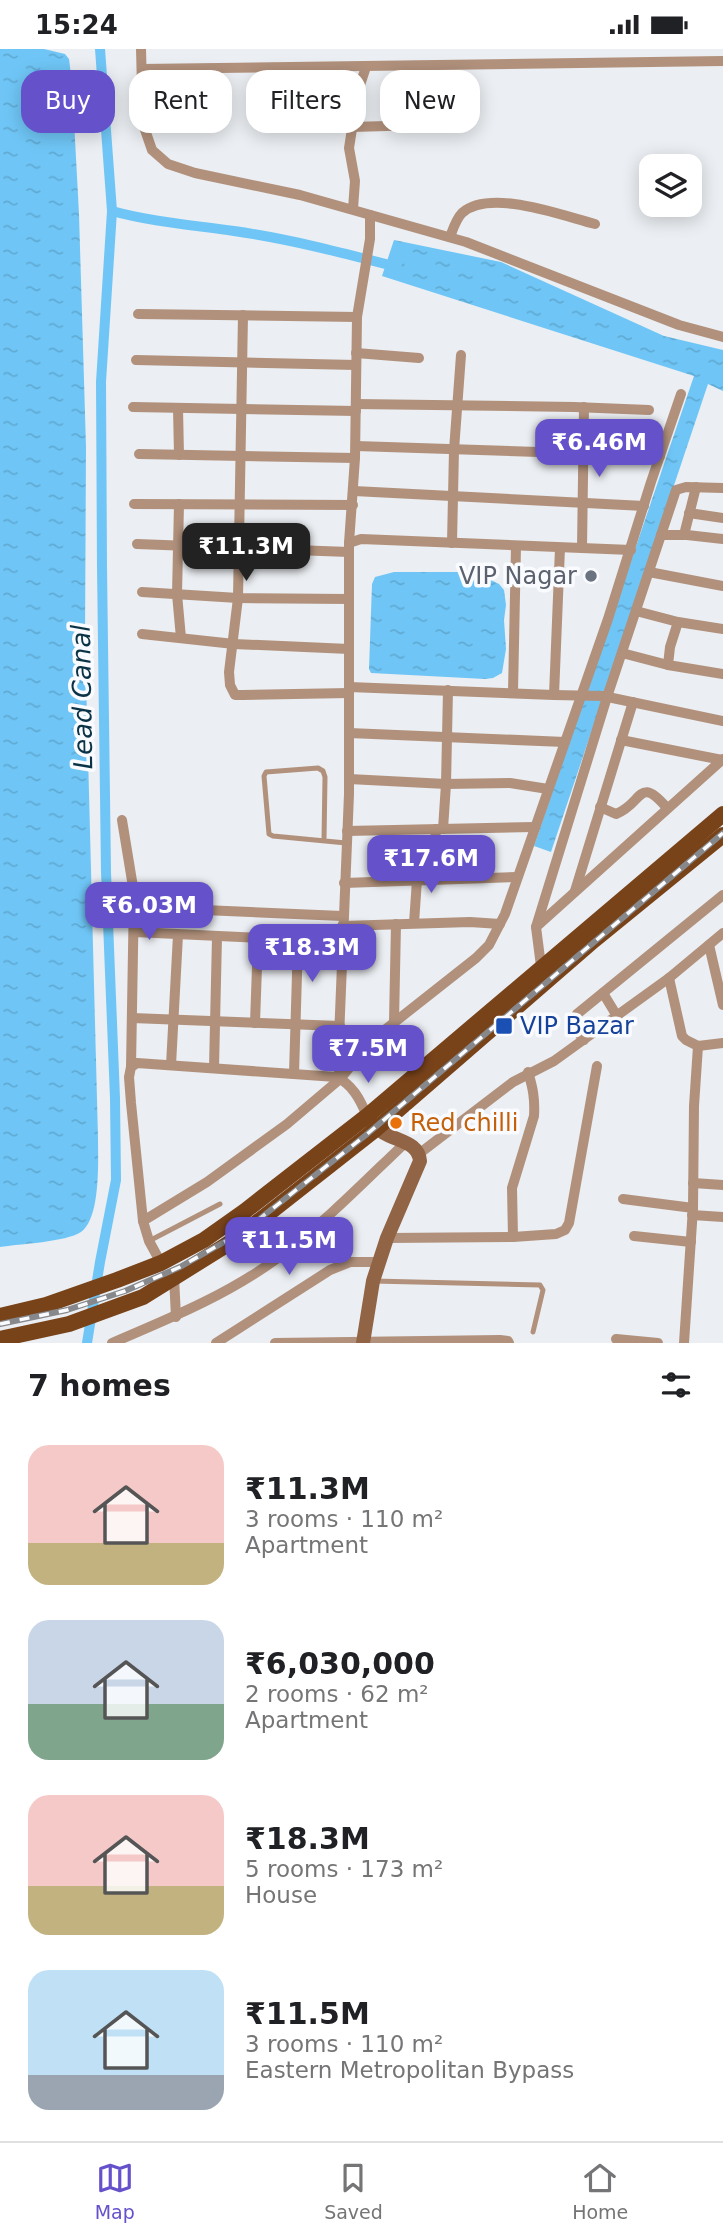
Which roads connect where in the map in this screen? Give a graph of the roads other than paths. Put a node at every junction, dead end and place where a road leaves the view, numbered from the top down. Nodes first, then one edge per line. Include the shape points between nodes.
1 (141, 49) edge
2 (723, 61) edge
3 (366, 67) junction
4 (142, 69) junction
5 (365, 70) edge
6 (351, 133) edge
7 (353, 209) junction
8 (370, 215) junction
9 (595, 224) dead end
10 (450, 237) junction
11 (138, 314) dead end
12 (243, 315) junction
13 (356, 317) junction
14 (723, 337) edge
15 (356, 353) junction
16 (461, 355) dead end
17 (419, 358) dead end
18 (136, 360) dead end
19 (243, 363) junction
20 (356, 365) junction
21 (681, 394) dead end
22 (457, 404) junction
23 (133, 407) dead end
24 (356, 407) junction
25 (584, 407) junction
26 (178, 408) junction
27 (241, 410) junction
28 (649, 410) dead end
29 (356, 446) junction
30 (454, 450) junction
31 (139, 454) dead end
32 (584, 454) junction
33 (179, 455) junction
34 (241, 456) junction
35 (660, 456) junction
36 (355, 458) junction
37 (696, 487) junction
38 (723, 488) edge
39 (354, 491) junction
40 (453, 497) junction
41 (584, 503) junction
42 (134, 504) dead end
43 (179, 504) junction
44 (240, 504) junction
45 (352, 505) junction
46 (644, 506) junction
47 (689, 513) junction
48 (723, 518) edge
49 (661, 535) junction
50 (684, 535) junction
51 (723, 539) edge
52 (452, 543) junction
53 (137, 544) dead end
54 (177, 545) junction
55 (516, 546) junction
56 (349, 548) junction
57 (560, 548) junction
58 (582, 548) junction
59 (239, 549) junction
60 (631, 550) junction
61 (649, 572) junction
62 (723, 586) edge
63 (142, 592) dead end
64 (177, 594) junction
65 (238, 598) junction
66 (349, 599) junction
67 (636, 611) junction
68 (678, 622) junction
69 (723, 629) edge
70 (142, 634) dead end
71 (181, 638) junction
72 (234, 643) junction
73 (349, 649) junction
74 (622, 653) junction
75 (668, 665) junction
76 (723, 674) edge
77 (349, 690) junction
78 (448, 690) junction
79 (513, 692) junction
80 (585, 694) junction
81 (554, 695) junction
82 (605, 696) junction
83 (632, 702) junction
84 (723, 721) edge
85 (349, 733) junction
86 (447, 737) junction
87 (621, 740) junction
88 (565, 742) junction
89 (722, 760) edge
90 (349, 779) junction
91 (446, 783) junction
92 (548, 789) junction
93 (600, 807) junction
94 (667, 808) junction
95 (723, 814) edge
96 (122, 820) dead end
97 (534, 828) junction
98 (440, 829) junction
99 (347, 831) junction
100 (723, 835) edge
101 (324, 840) junction
102 (346, 842) junction
103 (516, 877) junction
104 (417, 880) junction
105 (432, 880) junction
106 (344, 883) junction
107 (575, 891) junction
108 (723, 895) edge
109 (134, 907) junction
110 (342, 921) junction
111 (414, 923) junction
112 (396, 924) junction
113 (500, 924) junction
114 (536, 927) junction
115 (134, 932) junction
116 (723, 933) edge
117 (178, 935) junction
118 (217, 937) junction
119 (258, 939) junction
120 (298, 941) junction
121 (342, 942) junction
122 (709, 945) junction
123 (541, 966) junction
124 (669, 978) junction
125 (603, 993) junction
126 (723, 1005) edge
127 (617, 1016) junction
128 (132, 1018) junction
129 (173, 1020) junction
130 (216, 1021) junction
131 (255, 1023) junction
132 (394, 1023) junction
133 (296, 1025) junction
134 (340, 1027) junction
135 (584, 1039) junction
136 (723, 1043) edge
137 (698, 1046) junction
138 (171, 1066) junction
139 (597, 1066) dead end
140 (131, 1067) junction
141 (214, 1069) junction
142 (528, 1072) junction
143 (294, 1074) junction
144 (340, 1079) junction
145 (371, 1122) junction
146 (407, 1142) junction
147 (420, 1153) junction
148 (693, 1183) junction
149 (723, 1185) edge
150 (623, 1199) dead end
151 (220, 1204) dead end
152 (692, 1212) junction
153 (723, 1217) edge
154 (143, 1221) junction
155 (634, 1236) dead end
156 (513, 1237) junction
157 (387, 1238) junction
158 (149, 1241) junction
159 (691, 1242) junction
160 (208, 1247) junction
161 (379, 1262) junction
162 (161, 1263) junction
163 (174, 1277) junction
164 (373, 1281) junction
165 (0, 1316) edge
166 (176, 1317) junction
167 (533, 1332) dead end
168 (0, 1339) edge
169 (615, 1339) dead end
170 (363, 1342) edge
171 (113, 1343) edge
172 (216, 1343) edge
173 (275, 1343) edge
174 (509, 1343) edge
175 (658, 1343) edge
176 (684, 1343) edge

1 - 4 street
2 - 3 street
3 - 4 street
3 - 5 street
4 - 7 street via 143,124 158,157 179,169
6 - 7 street
7 - 8 street
8 - 10 street
8 - 13 street
9 - 10 street via 496,202 465,211
10 - 14 street via 679,325
11 - 12 street
12 - 13 street
12 - 19 street
13 - 15 street
15 - 17 street
15 - 20 street
16 - 22 street
18 - 19 street
19 - 20 street
19 - 27 street
20 - 24 street
21 - 35 street
22 - 24 street
22 - 25 street
22 - 30 street
23 - 26 street
24 - 27 street
24 - 29 street
25 - 28 street
25 - 32 street
26 - 27 street
26 - 33 street
27 - 34 street
29 - 30 street
29 - 36 street
30 - 32 street
30 - 40 street
31 - 33 street
32 - 35 street
32 - 41 street
33 - 34 street
34 - 36 street
34 - 44 street
35 - 46 street
36 - 39 street
37 - 38 street
37 - 47 street
37 - 49 street via 676,490
39 - 40 street
39 - 45 street
40 - 41 street
40 - 52 street
41 - 46 street
41 - 58 street
42 - 43 street
43 - 44 street
43 - 54 street
44 - 45 street
44 - 59 street
45 - 56 street
46 - 60 street
47 - 48 street
47 - 50 street
49 - 50 street
49 - 61 street
50 - 51 street
52 - 55 street
52 - 56 street via 361,540
53 - 54 street
54 - 59 street
54 - 64 street
55 - 57 street
55 - 79 street
56 - 59 street
56 - 66 street
57 - 58 street
57 - 81 street
58 - 60 street
59 - 65 street
60 - 80 street
61 - 62 street
61 - 67 street
63 - 64 street
64 - 65 street
64 - 71 street
65 - 66 street
65 - 72 street
66 - 73 street
67 - 68 street
67 - 74 street
68 - 69 street
68 - 75 street
70 - 71 street
71 - 72 street
72 - 73 street
72 - 77 street via 229,672 235,695
73 - 77 street
74 - 75 street
74 - 82 street
75 - 76 street
77 - 78 street
77 - 85 street
78 - 79 street
78 - 86 street
79 - 81 street
80 - 81 street
80 - 82 street
80 - 88 street
82 - 83 street
82 - 114 street
83 - 84 street
83 - 87 street
85 - 86 street
85 - 90 street
86 - 88 street
86 - 91 street
87 - 89 street
87 - 93 street
88 - 92 street
89 - 94 street
90 - 91 street
90 - 99 street
91 - 92 street via 510,783
91 - 98 street
92 - 97 street
93 - 94 street via 616,814 649,791
93 - 107 street
94 - 107 street
95 - 123 main road
96 - 109 street
97 - 98 street
97 - 103 street
98 - 99 street
98 - 105 street
99 - 102 street
100 - 145 main road
101 - 101 lane via 268,834 266,772 324,771
101 - 102 lane
102 - 106 street
103 - 105 street
103 - 113 street
104 - 105 street
104 - 106 street
104 - 111 street
106 - 110 street
107 - 114 street
108 - 125 street
109 - 110 street
109 - 115 street
110 - 112 street
110 - 121 street
111 - 112 street
111 - 113 street
112 - 132 street
113 - 132 street via 476,958
114 - 123 street
115 - 117 street
115 - 128 street
116 - 122 street
117 - 118 street
117 - 129 street
118 - 119 street
118 - 130 street
119 - 120 street
119 - 131 street
120 - 121 street
120 - 133 street
121 - 134 street
122 - 124 street
122 - 126 street
123 - 145 main road
124 - 127 street
124 - 137 street via 682,1036
125 - 127 street
125 - 135 street via 574,1021
127 - 135 street
128 - 129 street
128 - 140 street
129 - 130 street
129 - 138 street
130 - 131 street
130 - 141 street
131 - 133 street
132 - 144 street via 363,1049
133 - 134 street
133 - 143 street
134 - 144 street
135 - 142 street via 554,1061
136 - 137 street
137 - 148 street
138 - 140 street via 137,1063
138 - 141 street
139 - 156 street via 569,1223 556,1234
140 - 154 street
141 - 143 street
142 - 147 street
142 - 156 street via 534,1116 512,1188
143 - 144 street
144 - 145 street via 355,1093
144 - 154 street via 265,1141
145 - 146 main road via 393,1140
145 - 160 main road
146 - 147 main road
146 - 166 street via 282,1255
147 - 157 main road
148 - 149 street
148 - 152 street
150 - 152 street
151 - 158 lane
152 - 153 street
152 - 159 street
154 - 158 street
155 - 159 street
156 - 157 street
157 - 161 main road
158 - 162 street
159 - 176 street
160 - 162 main road
160 - 163 main road
161 - 164 main road
161 - 172 street via 350,1262 330,1269
162 - 165 main road via 46,1305
163 - 166 street
163 - 168 main road via 118,1307 69,1324
164 - 167 lane via 540,1285 543,1290
164 - 170 main road
166 - 171 street
169 - 175 street
170 - 173 street
170 - 174 street

